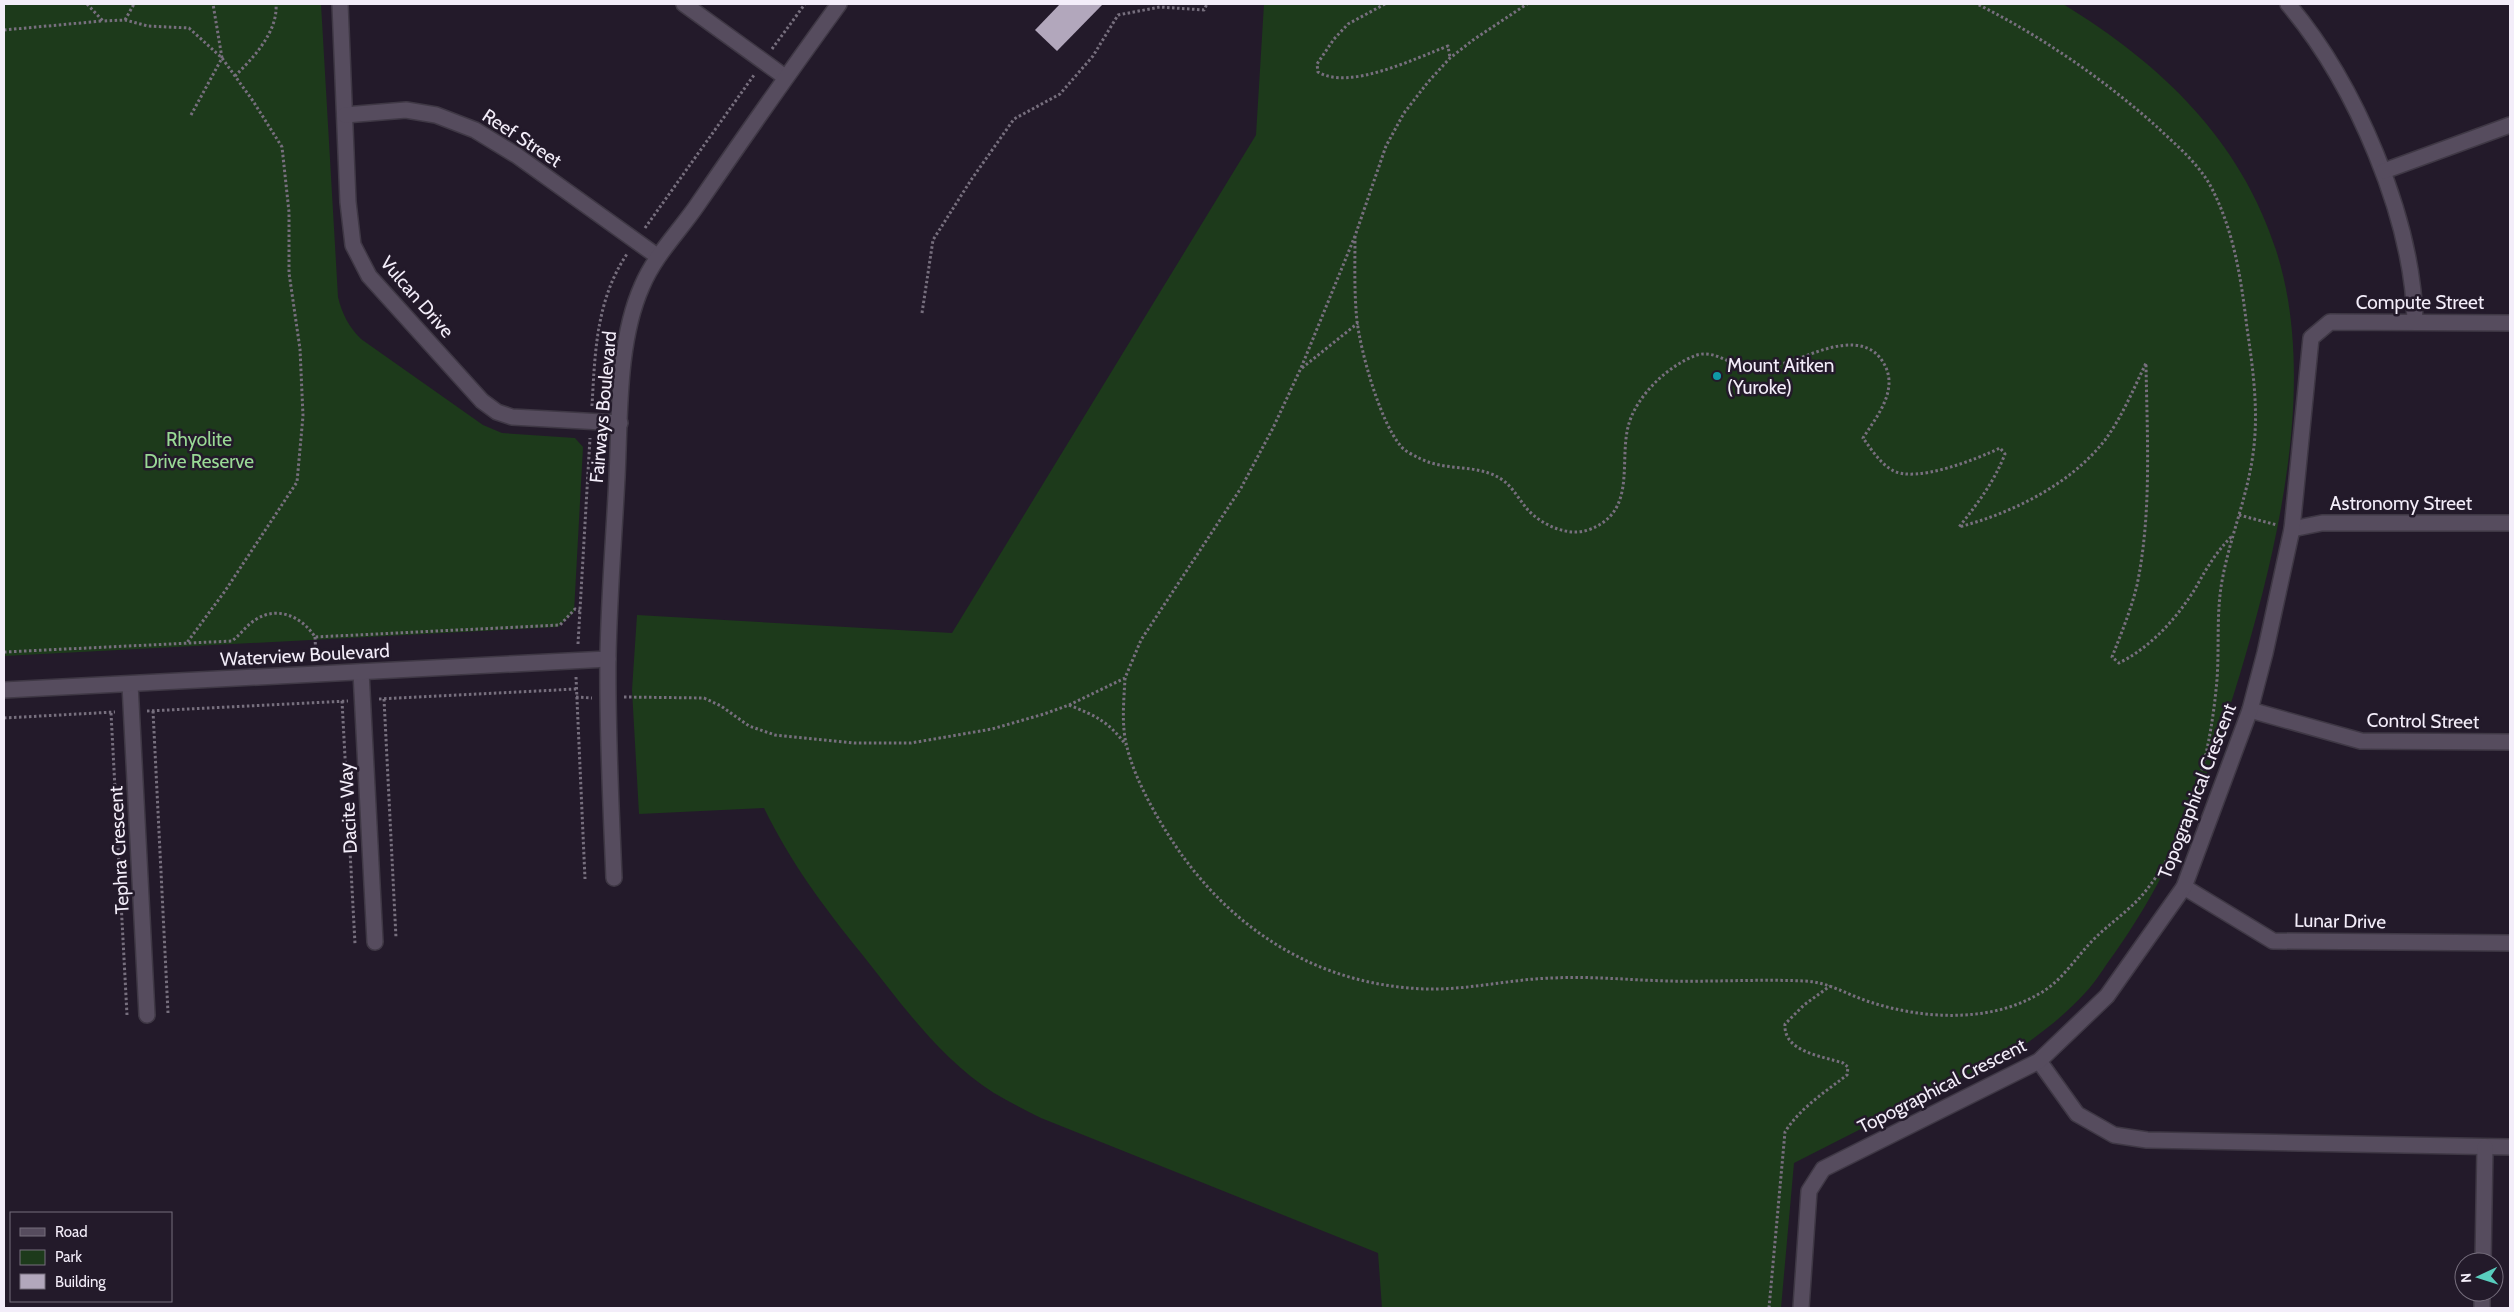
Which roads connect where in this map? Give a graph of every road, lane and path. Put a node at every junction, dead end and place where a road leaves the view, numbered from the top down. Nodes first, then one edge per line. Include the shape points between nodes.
1 (87, 4) edge
2 (134, 4) edge
3 (213, 4) edge
4 (276, 4) edge
5 (340, 4) edge
6 (684, 4) edge
7 (839, 4) edge
8 (1207, 4) edge
9 (1385, 4) edge
10 (1527, 4) edge
11 (1976, 4) edge
12 (2288, 4) edge
13 (103, 20) junction
14 (125, 20) junction
15 (4, 30) edge
16 (222, 58) junction
17 (1450, 58) junction
18 (235, 76) junction
19 (785, 77) junction
20 (191, 115) dead end
21 (345, 115) junction
22 (2510, 126) edge
23 (2384, 171) junction
24 (1355, 236) junction
25 (658, 256) junction
26 (922, 313) dead end
27 (2330, 322) joint
28 (2415, 322) junction
29 (1358, 323) junction
30 (2510, 323) edge
31 (1302, 368) junction
32 (620, 423) junction
33 (2239, 515) junction
34 (2510, 523) edge
35 (2292, 529) junction
36 (2233, 536) junction
37 (580, 611) dead end
38 (186, 644) junction
39 (4, 652) edge
40 (608, 659) junction
41 (576, 661) junction
42 (361, 672) junction
43 (1125, 678) junction
44 (130, 684) junction
45 (576, 689) junction
46 (4, 690) edge
47 (636, 697) dead end
48 (384, 699) junction
49 (363, 700) junction
50 (342, 701) junction
51 (1069, 706) junction
52 (2250, 710) junction
53 (131, 711) junction
54 (153, 711) junction
55 (111, 712) junction
56 (4, 718) edge
57 (2510, 742) edge
58 (1126, 746) junction
59 (614, 878) dead end
60 (586, 879) dead end
61 (2184, 887) junction
62 (396, 938) dead end
63 (376, 942) dead end
64 (2510, 943) edge
65 (355, 944) dead end
66 (1830, 986) junction
67 (168, 1013) dead end
68 (127, 1015) dead end
69 (147, 1015) dead end
70 (2039, 1061) junction
71 (2485, 1147) junction
72 (2510, 1147) edge
73 (2482, 1252) edge
74 (1770, 1308) edge
75 (1801, 1308) edge

1 - 13 path
2 - 14 path
3 - 16 path
4 - 18 path via 277,12 271,28 256,56
5 - 21 street, Vulcan Drive
6 - 19 street
7 - 19 street, Fairways Boulevard
8 - 26 path via 1204,10 1160,7 1118,15 1093,56 1060,94 1014,119 933,240
9 - 17 path via 1348,24 1317,64 1318,72 1324,76 1348,78 1386,69 1448,46
10 - 17 path
11 - 33 path via 2053,47 2135,108 2205,176 2228,223 2239,266 2255,394 2253,459
12 - 23 street via 2302,20 2335,73
13 - 14 path
13 - 15 path
14 - 16 path via 148,26 188,28
16 - 18 path
16 - 20 path
17 - 24 path via 1404,113 1386,146
18 - 38 path via 282,147 289,212 289,273 300,349 303,416 297,482
19 - 25 street, Fairways Boulevard
21 - 25 street, Reef Street via 406,110 436,115 475,130 516,155
21 - 32 street, Vulcan Drive via 353,245 369,276 482,401 497,412 512,417
22 - 23 street
23 - 28 street via 2409,259 2415,290
24 - 29 path
24 - 31 path
25 - 32 street, Fairways Boulevard via 642,285 631,317 624,360
27 - 28 street, Compute Street
27 - 35 street, Topographical Crescent via 2311,338
28 - 30 street, Compute Street
29 - 31 path
29 - 36 path via 1376,396 1401,447 1436,466 1476,468 1495,475 1537,518 1565,531 1577,532 1596,526 1617,506 1625,480 1628,427 1636,407 1679,363 1700,354 1715,355 1736,366 1753,369 1777,365 1820,350 1856,345 1871,350 1888,369 1890,385 1885,402 1863,438 1890,470 1901,475 1938,470 2000,448 2006,454 1988,489 1959,527 2015,508 2043,492 2084,461 2105,440 2146,362 2144,532 2136,586 2112,657 2119,662 2138,652 2162,632 2184,605 2218,550
31 - 43 path via 1241,488 1141,640
32 - 40 street, Fairways Boulevard
33 - 35 path
33 - 36 path
34 - 35 street, Astronomy Street via 2322,523
35 - 52 street, Topographical Crescent
36 - 66 path via 2221,587 2212,726 2198,782 2172,852 2142,895 2094,939 2049,988 2016,1005 1969,1015 1917,1014 1866,1001
37 - 38 path via 575,609 560,625 315,637 307,624 282,613 259,618 232,641
38 - 39 path
40 - 41 street, Waterview Boulevard
40 - 59 street, Fairways Boulevard
41 - 42 street, Waterview Boulevard
41 - 45 path
42 - 44 street, Waterview Boulevard
42 - 49 street, Dacite Way
43 - 51 path
43 - 58 path
44 - 46 street, Waterview Boulevard
44 - 53 street, Tephra Crescent
45 - 48 path
45 - 60 path
47 - 51 path via 704,698 749,726 775,735 854,743 911,743 952,737 992,729
48 - 49 path
48 - 62 path
49 - 50 path
49 - 63 street, Dacite Way
50 - 54 path
50 - 65 path
51 - 58 path via 1100,717
52 - 57 street, Control Street via 2361,741
52 - 61 street, Topographical Crescent
53 - 54 path
53 - 55 path
53 - 69 street, Tephra Crescent
54 - 67 path
55 - 56 path
55 - 68 path
58 - 66 path via 1146,794 1190,866 1239,918 1263,937 1333,974 1425,989 1558,977 1812,981
61 - 64 street, Lunar Drive via 2273,941
61 - 70 street, Topographical Crescent via 2107,996
66 - 74 path via 1804,1005 1786,1024 1788,1040 1797,1048 1848,1067 1847,1075 1806,1107 1785,1132
70 - 71 street via 2077,1114 2114,1136 2147,1140
70 - 75 street, Topographical Crescent via 1823,1169 1809,1191
71 - 72 street
71 - 73 street

